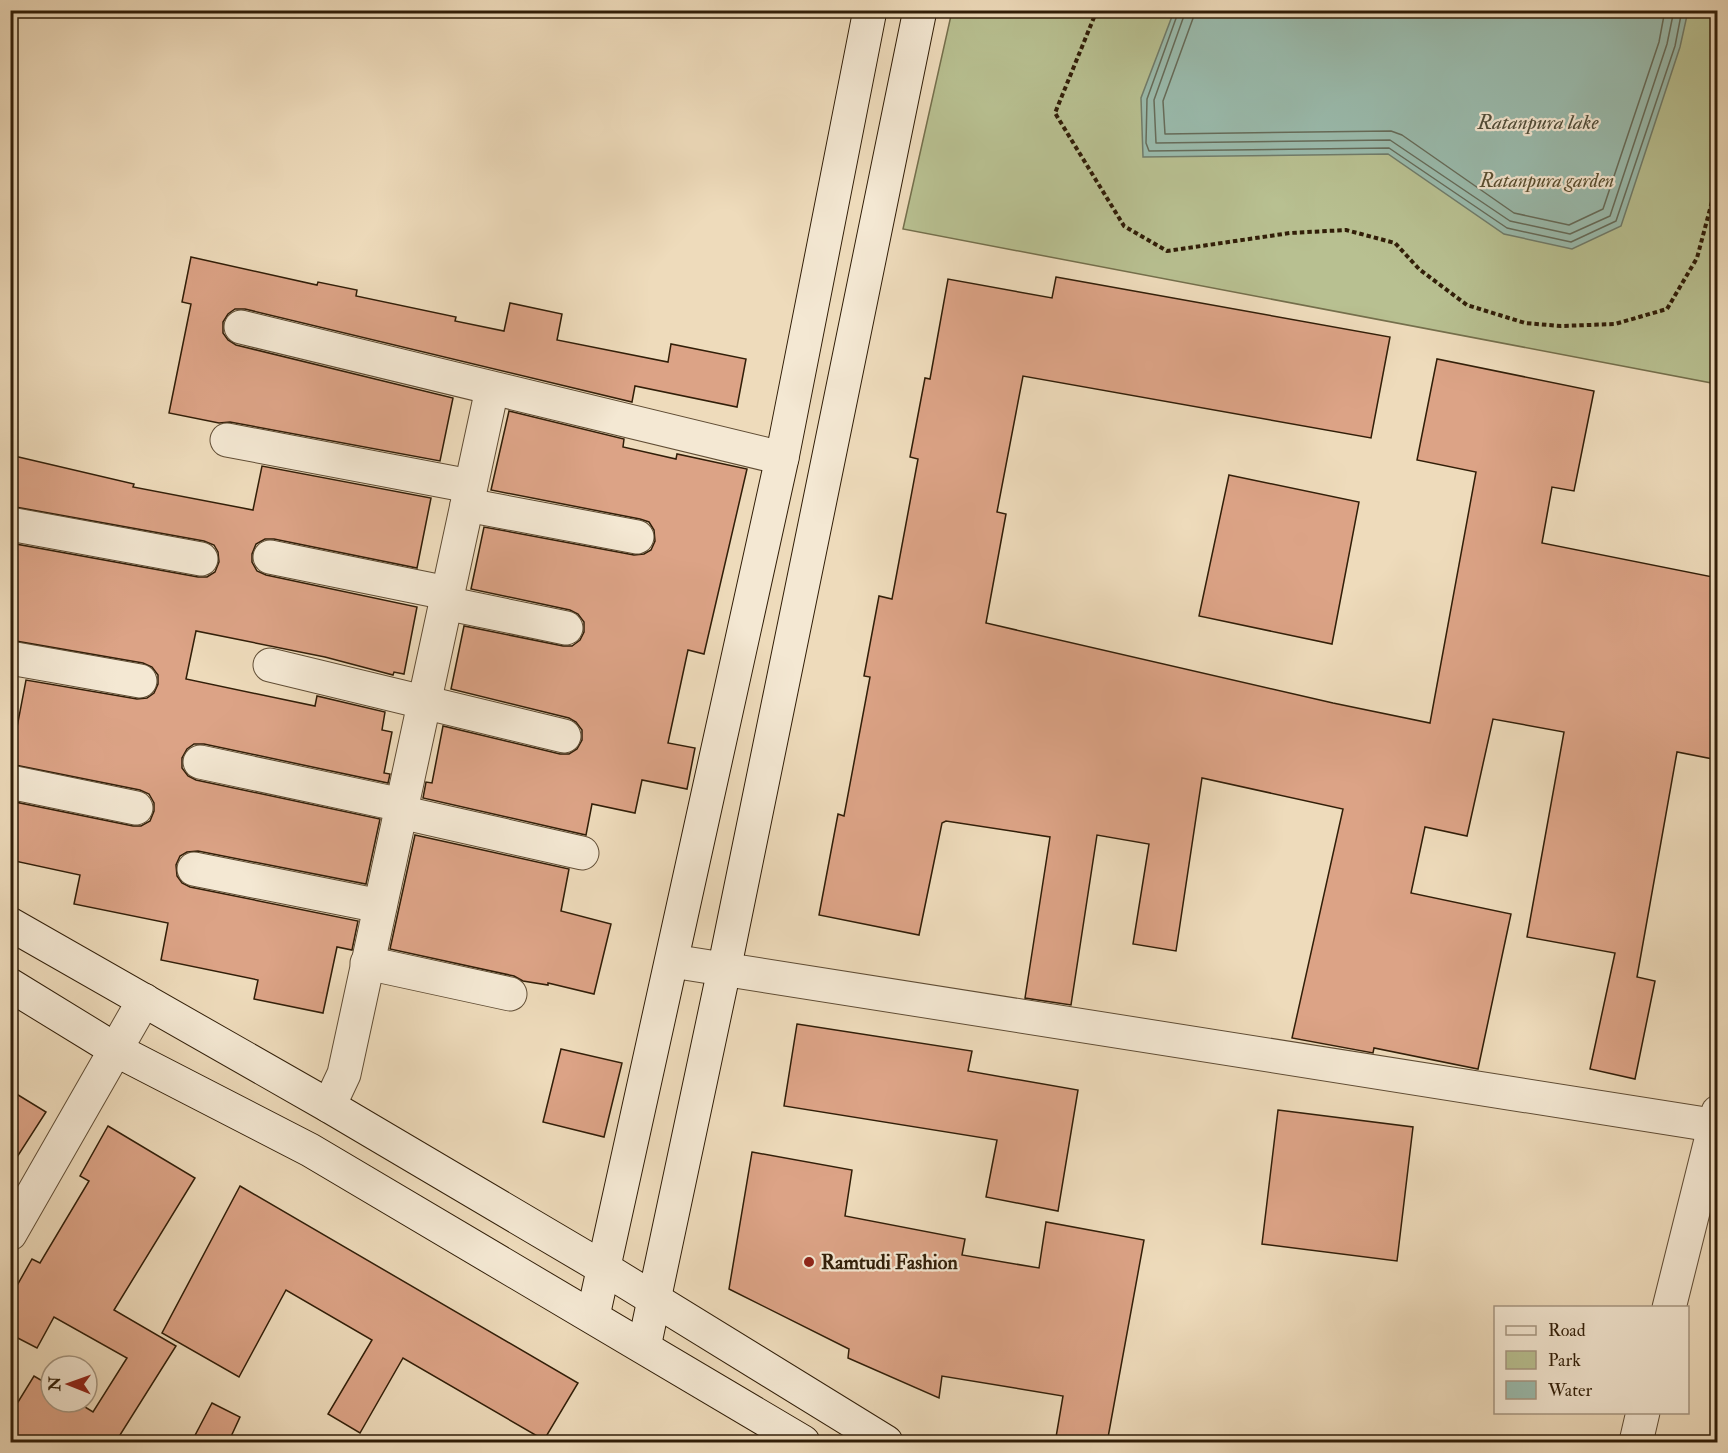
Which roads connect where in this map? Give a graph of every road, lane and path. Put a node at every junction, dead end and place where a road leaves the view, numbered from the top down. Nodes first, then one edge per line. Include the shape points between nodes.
1 (870, 10) edge
2 (920, 10) edge
3 (1097, 10) edge
4 (1718, 179) edge
5 (241, 327) dead end
6 (492, 389) junction
7 (227, 440) dead end
8 (782, 458) junction
9 (469, 495) junction
10 (10, 524) edge
11 (637, 537) dead end
12 (270, 557) dead end
13 (201, 559) dead end
14 (446, 598) junction
15 (566, 628) dead end
16 (10, 658) edge
17 (270, 665) dead end
18 (140, 681) dead end
19 (424, 702) junction
20 (564, 736) dead end
21 (200, 762) dead end
22 (10, 782) edge
23 (136, 808) dead end
24 (401, 808) junction
25 (582, 853) dead end
26 (194, 869) dead end
27 (380, 906) junction
28 (10, 924) edge
29 (672, 961) junction
30 (368, 963) junction
31 (724, 970) junction
32 (10, 985) edge
33 (510, 994) dead end
34 (144, 1000) junction
35 (116, 1050) junction
36 (329, 1106) junction
37 (1717, 1121) edge
38 (10, 1234) edge
39 (605, 1269) junction
40 (655, 1300) junction
41 (1670, 1306) edge
42 (593, 1316) junction
43 (644, 1347) junction
44 (1643, 1414) edge
45 (803, 1443) edge
46 (886, 1443) edge
47 (1636, 1443) edge

1 - 8 street
2 - 31 street
3 - 4 path via 1055,113 1124,226 1167,251 1290,233 1346,230 1395,243 1419,269 1467,305 1525,323 1615,324 1667,309 1697,258
5 - 6 street
6 - 8 street
6 - 9 street
7 - 9 street
8 - 29 street
9 - 11 street
9 - 14 street
10 - 13 street
12 - 14 street
14 - 15 street
14 - 19 street
16 - 18 street
17 - 19 street
19 - 20 street
19 - 24 street
21 - 24 street
22 - 23 street
24 - 25 street
24 - 27 street
26 - 27 street
27 - 30 street
28 - 34 street
29 - 31 street
29 - 39 street
30 - 33 street
30 - 36 street via 344,1074
31 - 37 street
31 - 40 street
32 - 35 street
34 - 35 street
34 - 36 street
35 - 38 street
35 - 42 street via 310,1150
36 - 39 street
37 - 41 street
39 - 40 street
39 - 42 street
40 - 43 street
40 - 46 street
42 - 43 street
43 - 45 street
44 - 47 street

